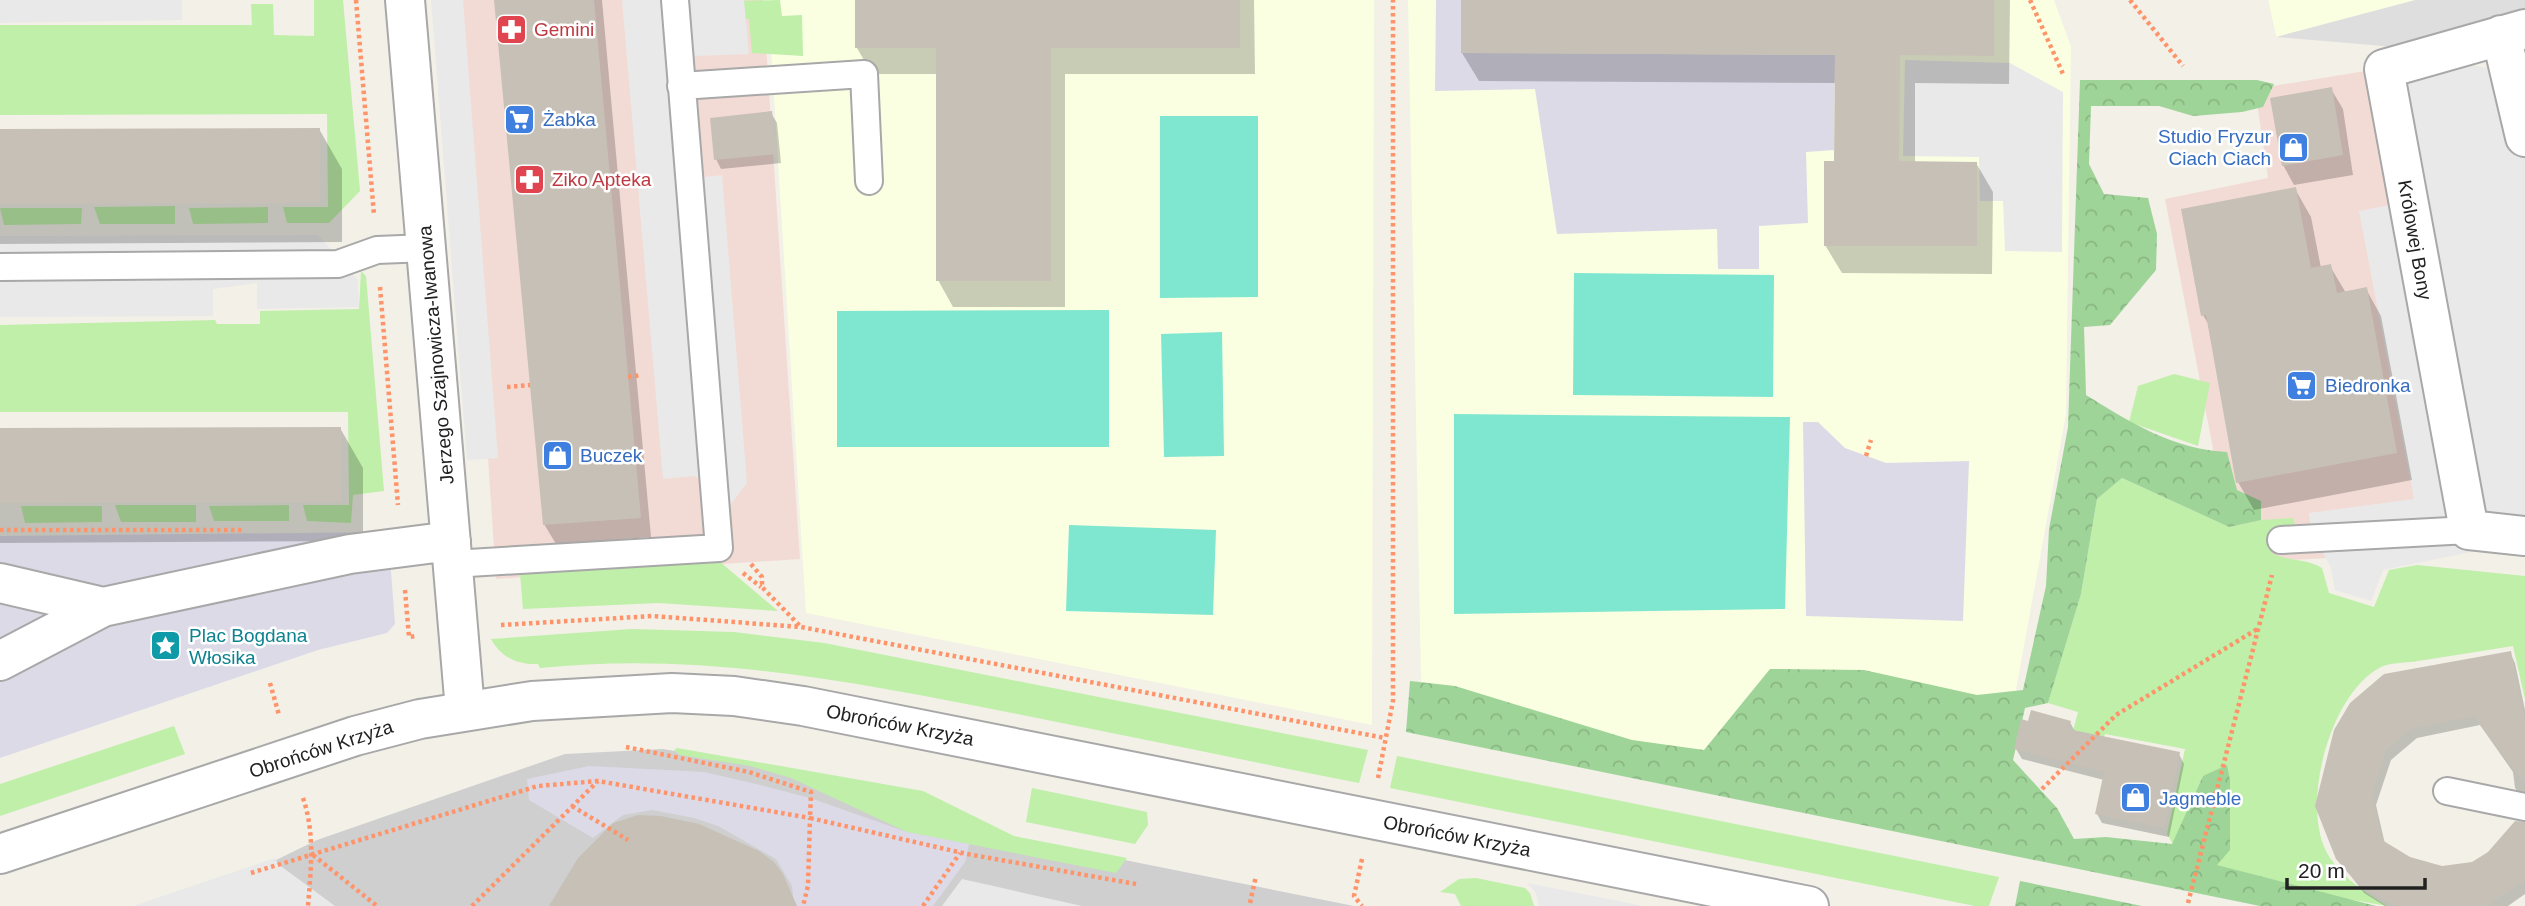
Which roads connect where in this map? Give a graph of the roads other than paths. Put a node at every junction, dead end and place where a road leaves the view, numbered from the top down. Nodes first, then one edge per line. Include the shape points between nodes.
1 (405, 0) edge
2 (674, 0) edge
3 (2513, 32) edge
4 (681, 86) junction
5 (2525, 137) edge
6 (869, 181) dead end
7 (427, 248) junction
8 (0, 267) edge
9 (2469, 530) junction
10 (2525, 536) edge
11 (2281, 540) road end
12 (452, 553) junction
13 (0, 583) edge
14 (103, 607) junction
15 (0, 661) edge
16 (465, 710) junction
17 (2447, 791) dead end
18 (2525, 807) edge
19 (0, 854) edge
20 (1809, 906) edge

1 - 7 street, Jerzego Szajnowicza-Iwanowa
2 - 4 lane
3 - 5 street, Królowej Bony
3 - 9 street, Królowej Bony via 2384,69
4 - 6 lane via 864,74
4 - 12 lane via 719,548
7 - 8 lane via 377,250 338,264
7 - 12 street, Jerzego Szajnowicza-Iwanowa
9 - 10 street
9 - 11 lane
12 - 14 street via 401,547 350,554
12 - 16 street, Jerzego Szajnowicza-Iwanowa
13 - 14 street
14 - 15 street
16 - 19 street, Obrońców Krzyża via 355,736
16 - 20 street, Obrońców Krzyża via 672,693 734,695
17 - 18 lane

